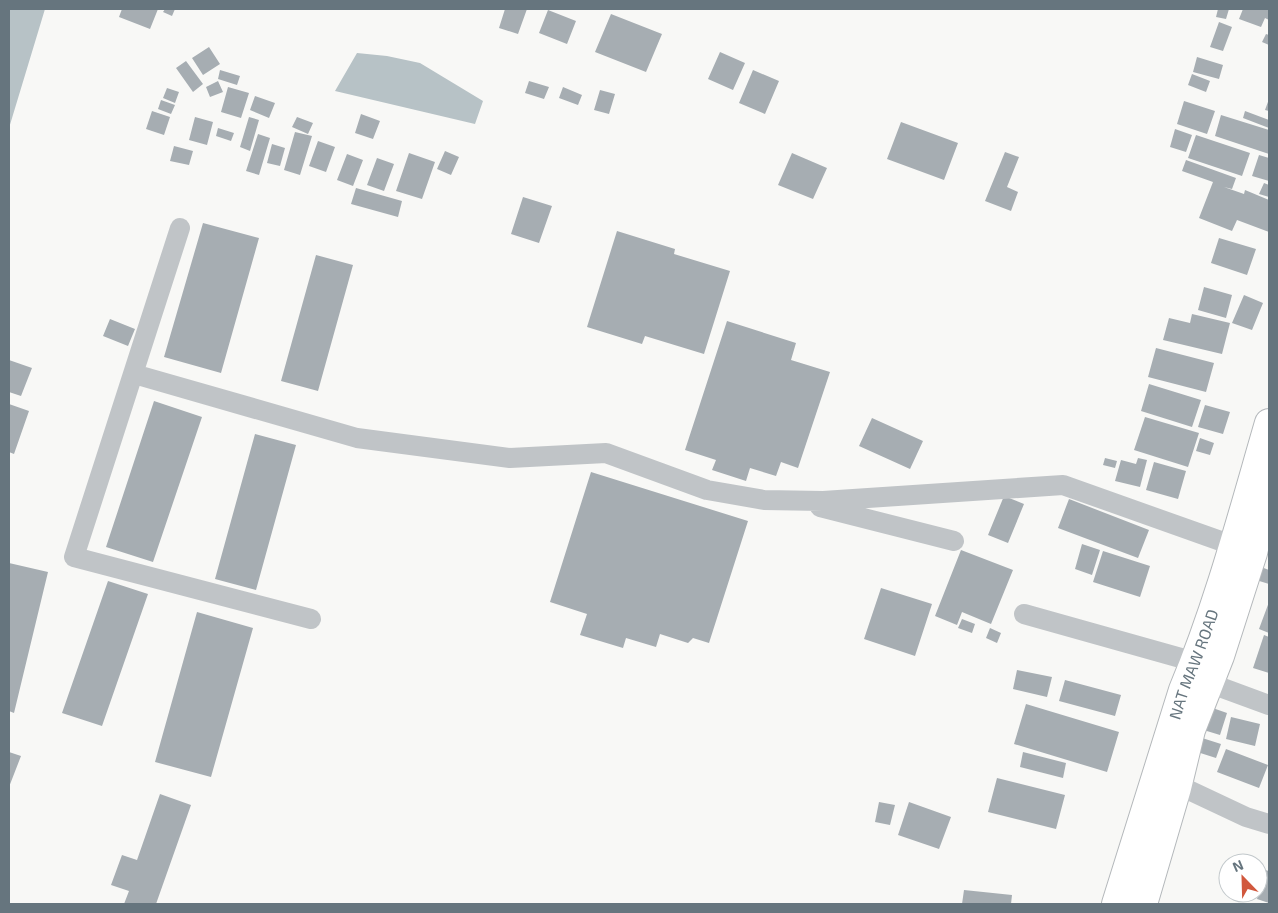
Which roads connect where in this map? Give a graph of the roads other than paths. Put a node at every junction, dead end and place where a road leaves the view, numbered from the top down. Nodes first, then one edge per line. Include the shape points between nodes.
1 (180, 228) dead end
2 (134, 374) junction
3 (1269, 423) edge
4 (1269, 485) edge
5 (797, 500) junction
6 (954, 541) dead end
7 (1243, 549) junction
8 (1024, 614) dead end
9 (310, 619) dead end
10 (1202, 672) junction
11 (1269, 705) edge
12 (1166, 783) junction
13 (1269, 824) edge
14 (1116, 904) edge
15 (1143, 904) edge

1 - 2 street
2 - 5 street via 357,438 510,458 606,453 707,490 764,500
2 - 9 street via 74,557
3 - 7 main road, NAT MAW ROAD
4 - 7 main road, NAT MAW ROAD
5 - 6 street
5 - 7 street via 824,501 1063,485
7 - 10 main road, NAT MAW ROAD via 1220,656
8 - 10 street
10 - 11 street
10 - 12 main road, NAT MAW ROAD via 1191,730
12 - 13 street
12 - 14 main road, NAT MAW ROAD
12 - 15 main road, NAT MAW ROAD

